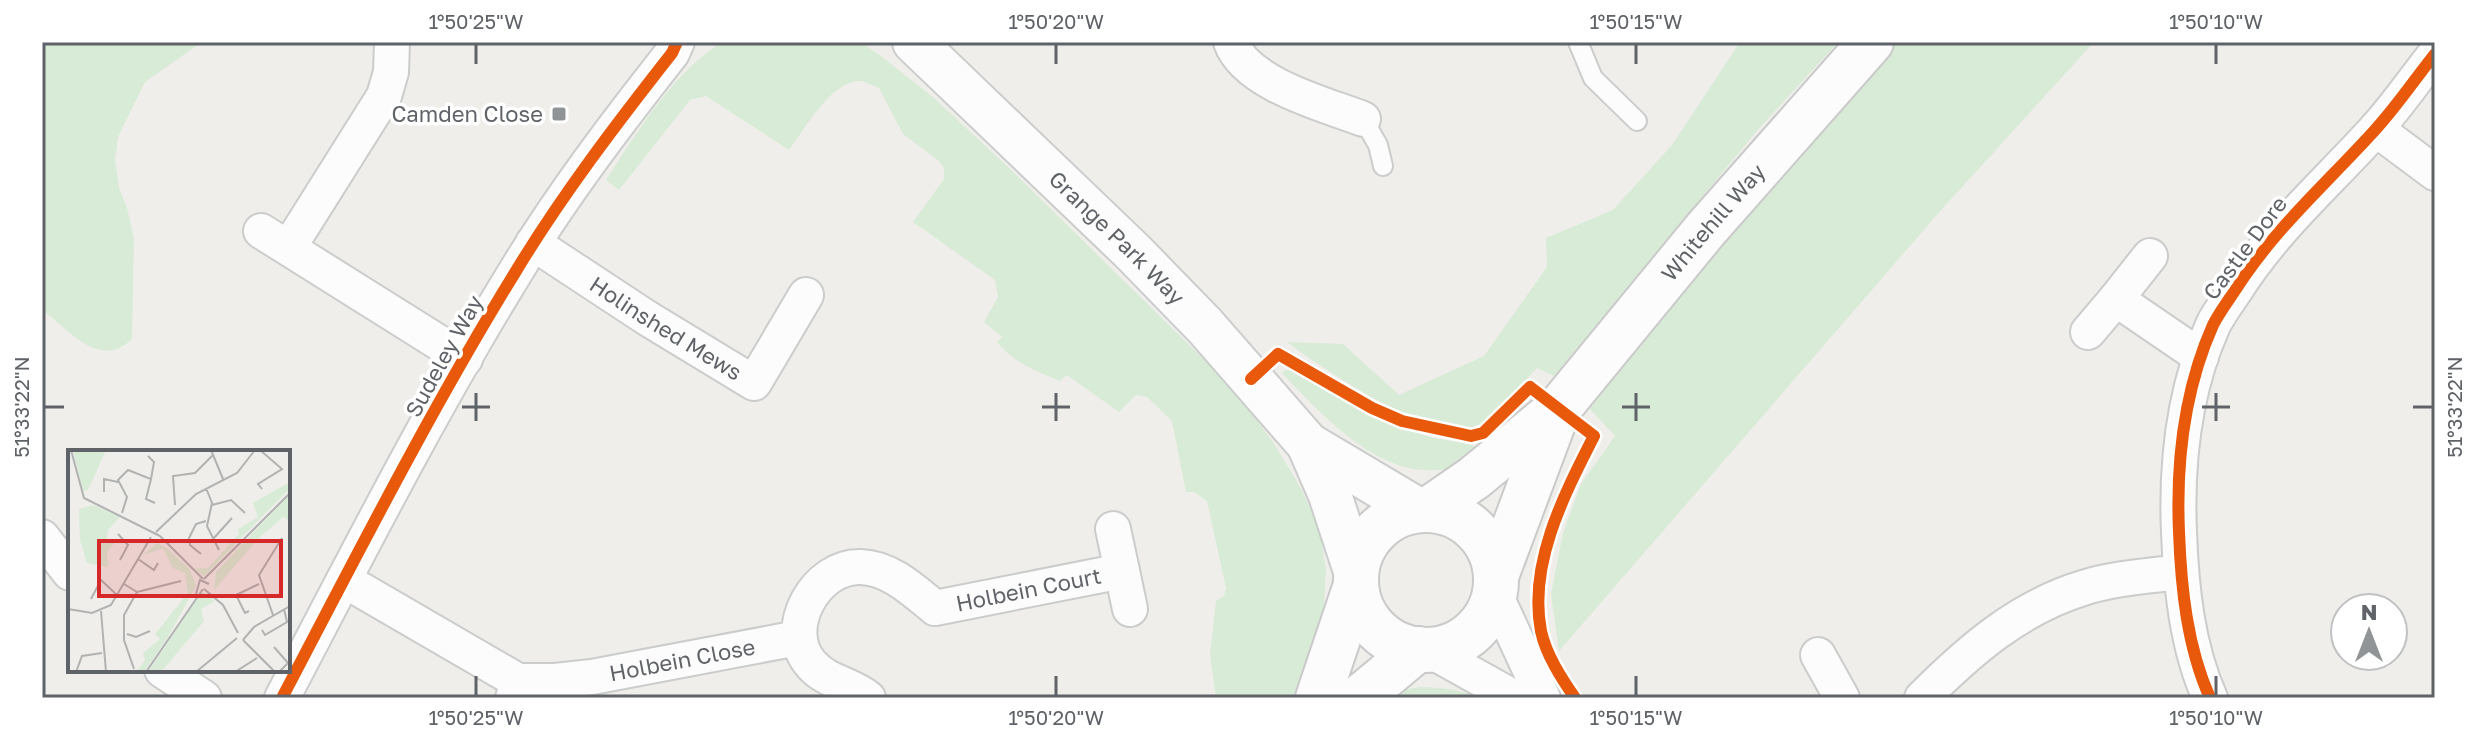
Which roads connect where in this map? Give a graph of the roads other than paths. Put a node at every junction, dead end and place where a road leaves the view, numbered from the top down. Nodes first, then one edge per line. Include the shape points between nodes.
1 (392, 42) edge
2 (914, 42) edge
3 (1231, 42) edge
4 (1578, 42) edge
5 (1871, 42) edge
6 (679, 46) edge
7 (2435, 54) edge
8 (1363, 119) joint
9 (1637, 121) dead end
10 (2376, 129) junction
11 (1383, 166) dead end
12 (2435, 173) edge
13 (533, 243) junction
14 (2150, 256) dead end
15 (806, 295) dead end
16 (2116, 299) junction
17 (2088, 332) dead end
18 (2201, 357) junction
19 (465, 359) junction
20 (1559, 408) junction
21 (1308, 444) junction
22 (1424, 510) junction
23 (1113, 529) dead end
24 (42, 537) edge
25 (68, 570) edge
26 (1122, 571) junction
27 (2181, 572) junction
28 (344, 580) junction
29 (1356, 580) junction
30 (1495, 585) junction
31 (1130, 609) dead end
32 (798, 638) junction
33 (1423, 650) junction
34 (1818, 655) dead end
35 (165, 672) edge
36 (516, 690) edge
37 (204, 698) edge
38 (282, 698) edge
39 (868, 698) edge
40 (1318, 698) edge
41 (1359, 698) edge
42 (1515, 698) edge
43 (1543, 698) edge
44 (1842, 698) edge
45 (1922, 698) edge
46 (2210, 698) edge

1 - 19 street via 384,96 275,239
2 - 21 street, Grange Park Way via 1134,253
3 - 8 street via 1250,70
4 - 9 lane via 1593,78
5 - 20 main road, Whitehill Way via 1716,217
6 - 13 street, Sudeley Way
7 - 10 street, Castle Dore
8 - 11 lane
10 - 12 street
10 - 18 street, Castle Dore via 2300,206 2245,275 2214,323
13 - 15 street, Holinshed Mews via 754,383
13 - 19 street, Sudeley Way
14 - 16 street
16 - 17 street
16 - 18 street
18 - 27 street, Castle Dore via 2179,457
19 - 28 street, Sudeley Way
20 - 22 main road, Whitehill Way via 1474,478
20 - 30 main road, Whitehill Way
21 - 22 street, Grange Park Way
21 - 29 street, Grange Park Way
22 - 29 main road via 1398,515 1379,527 1361,553
22 - 30 main road via 1460,519 1479,533 1491,553
23 - 26 street, Holbein Court
24 - 25 street
26 - 31 street, Holbein Court
26 - 32 street, Holbein Court via 935,608 894,576 858,566 839,571 812,594
27 - 45 street via 2086,587 2020,614 1963,657
27 - 46 street, Castle Dore via 2197,660
28 - 36 street, Holbein Close
28 - 38 street, Sudeley Way
29 - 33 main road via 1365,616 1379,632 1397,644
29 - 40 main road
30 - 33 main road via 1486,616 1472,633 1453,645
30 - 43 street
32 - 36 street, Holbein Close
32 - 39 street via 821,674
33 - 41 main road
33 - 42 street
34 - 44 street
35 - 37 street

